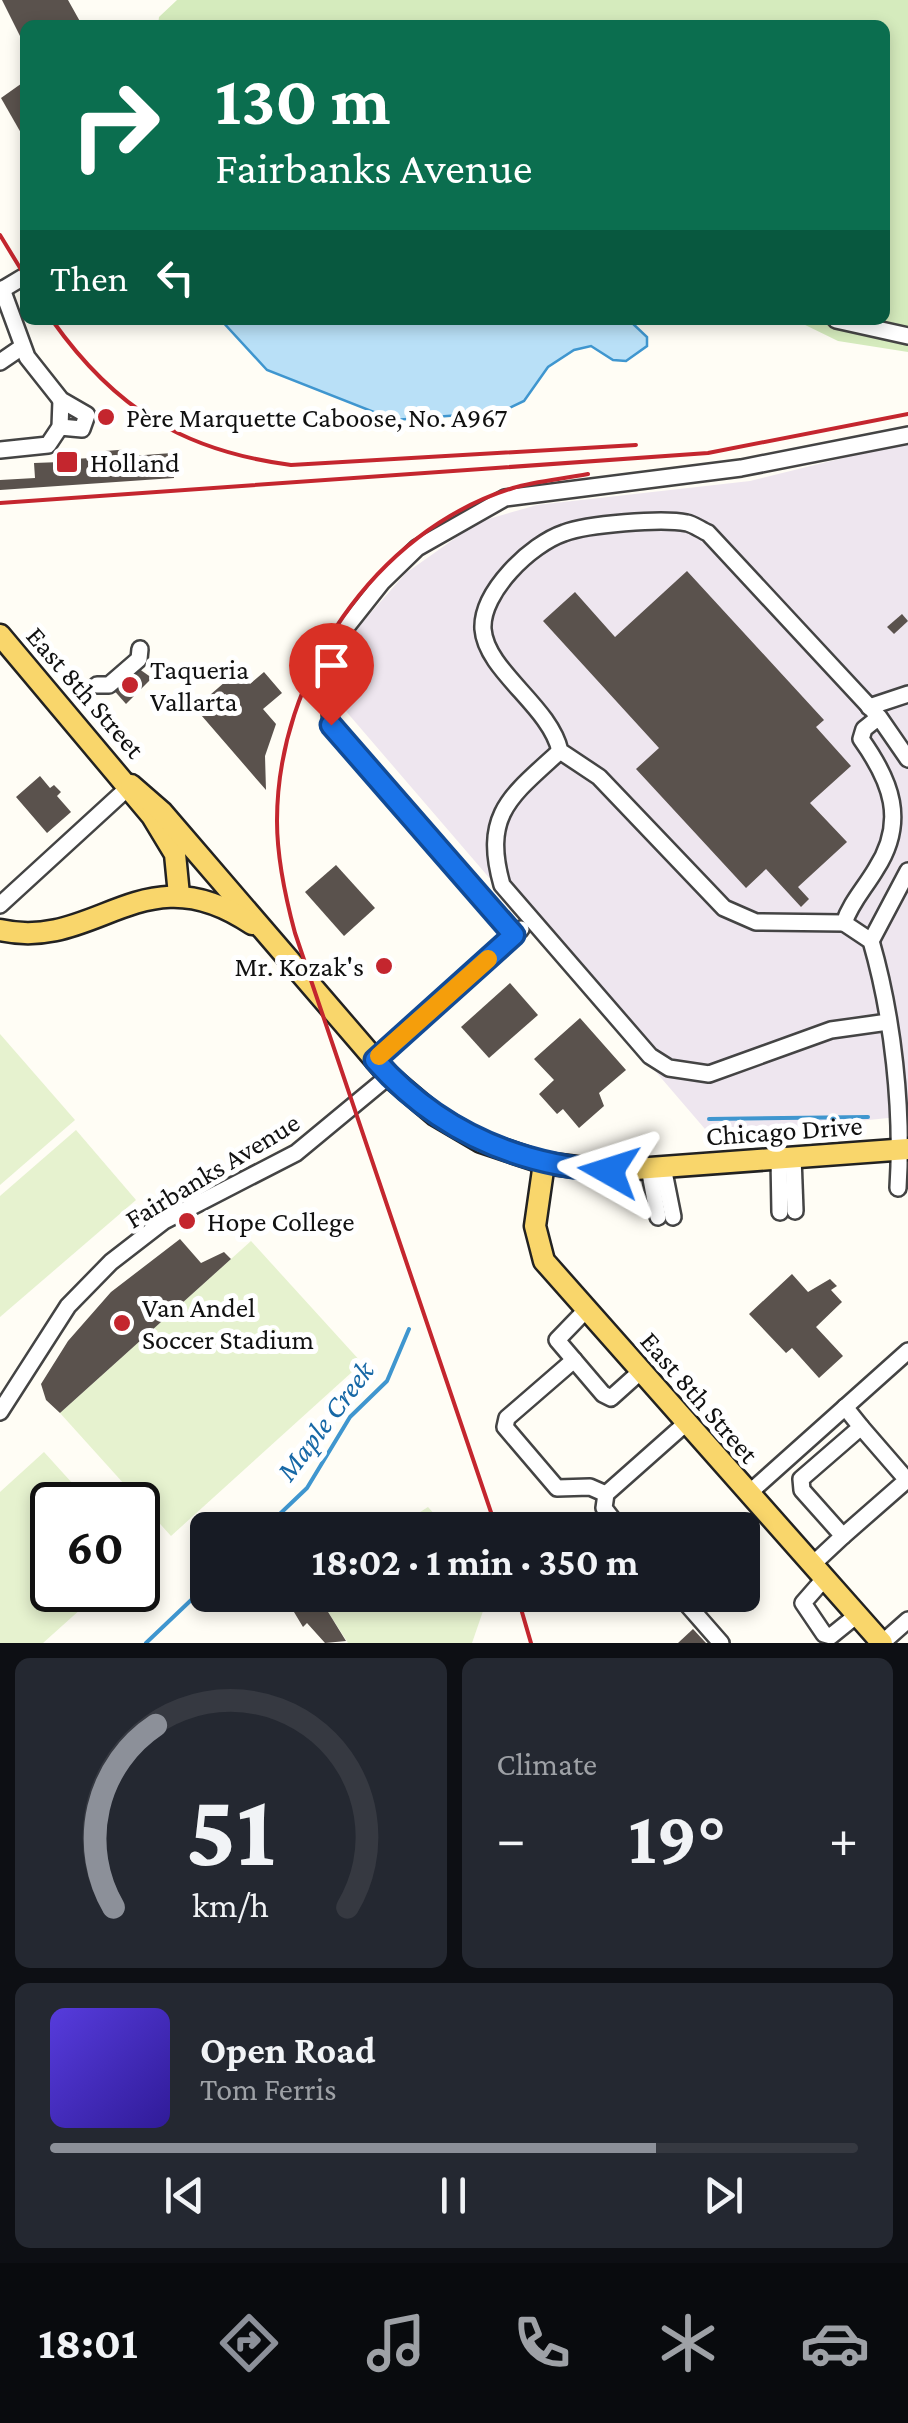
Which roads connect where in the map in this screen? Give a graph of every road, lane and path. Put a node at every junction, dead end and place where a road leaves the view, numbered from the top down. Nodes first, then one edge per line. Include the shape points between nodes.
1 (1, 289) edge
2 (858, 325) edge
3 (908, 336) edge
4 (22, 347) junction
5 (0, 362) edge
6 (62, 400) junction
7 (60, 427) junction
8 (908, 435) edge
9 (0, 450) edge
10 (0, 616) edge
11 (0, 634) edge
12 (140, 649) dead end
13 (26, 664) junction
14 (97, 685) dead end
15 (908, 694) edge
16 (874, 712) junction
17 (560, 751) junction
18 (908, 759) edge
19 (130, 785) junction
20 (908, 871) edge
21 (179, 895) junction
22 (0, 905) edge
23 (531, 920) junction
24 (844, 923) junction
25 (0, 930) edge
26 (262, 931) junction
27 (514, 935) junction
28 (871, 940) junction
29 (888, 1022) junction
30 (382, 1068) junction
31 (904, 1149) edge
32 (786, 1158) junction
33 (544, 1163) junction
34 (656, 1167) junction
35 (898, 1188) dead end
36 (787, 1212) dead end
37 (666, 1217) dead end
38 (586, 1310) junction
39 (908, 1351) edge
40 (574, 1360) junction
41 (640, 1372) junction
42 (846, 1408) junction
43 (0, 1412) edge
44 (686, 1424) junction
45 (861, 1427) junction
46 (606, 1494) junction
47 (748, 1494) junction
48 (607, 1512) edge
49 (843, 1536) junction
50 (818, 1572) junction
51 (694, 1612) edge
52 (856, 1614) junction
53 (908, 1620) edge
54 (721, 1643) edge
55 (882, 1643) edge

1 - 4 street
2 - 3 street
4 - 5 street
4 - 6 street
6 - 7 street
6 - 7 street via 88,419 78,431
7 - 9 street via 41,448
8 - 27 street via 741,468 505,498 417,548 344,630 326,676 331,725
10 - 13 main road
11 - 13 main road, East 8th Street
12 - 14 street via 138,660 109,685
13 - 19 main road, East 8th Street
15 - 16 street
16 - 17 street via 708,532 688,523 564,532 508,576 486,606 483,632 556,732
16 - 18 street
16 - 24 street via 862,739 895,804 891,838
17 - 23 street via 513,796 496,828 493,851 502,885
17 - 24 street via 600,777 724,908 756,922
19 - 21 main road, East 8th Street via 174,854
19 - 22 street
19 - 26 main road, East 8th Street via 162,812
20 - 28 street
21 - 25 main road via 139,900 40,933
21 - 26 main road, East 8th Street via 214,903
23 - 27 street, Fairbanks Avenue
23 - 29 street via 650,1056 669,1068 709,1074 831,1030
24 - 28 street
26 - 30 main road, East 8th Street
27 - 30 street, Fairbanks Avenue
28 - 29 street
29 - 31 street
30 - 33 main road, Chicago Drive via 456,1129
30 - 43 street, Fairbanks Avenue via 296,1153 164,1221 112,1262 68,1306
31 - 32 main road, Chicago Drive
31 - 35 street
32 - 34 main road, Chicago Drive
32 - 36 street
33 - 34 main road, Chicago Drive via 609,1171
33 - 38 main road, East 8th Street via 538,1244 544,1261
34 - 37 street
38 - 40 street via 557,1335
38 - 41 main road, East 8th Street
39 - 42 street
40 - 41 street via 611,1398
40 - 46 street via 504,1427 557,1488 590,1487
41 - 44 main road, East 8th Street
42 - 45 street
42 - 47 street
44 - 46 street
44 - 47 main road, East 8th Street
45 - 49 street via 801,1479 802,1490
45 - 49 street via 907,1480
46 - 48 street
47 - 50 main road, East 8th Street
49 - 50 street
50 - 52 main road, East 8th Street
50 - 52 street via 803,1603 824,1634
51 - 54 street
52 - 55 main road, East 8th Street
53 - 55 street

